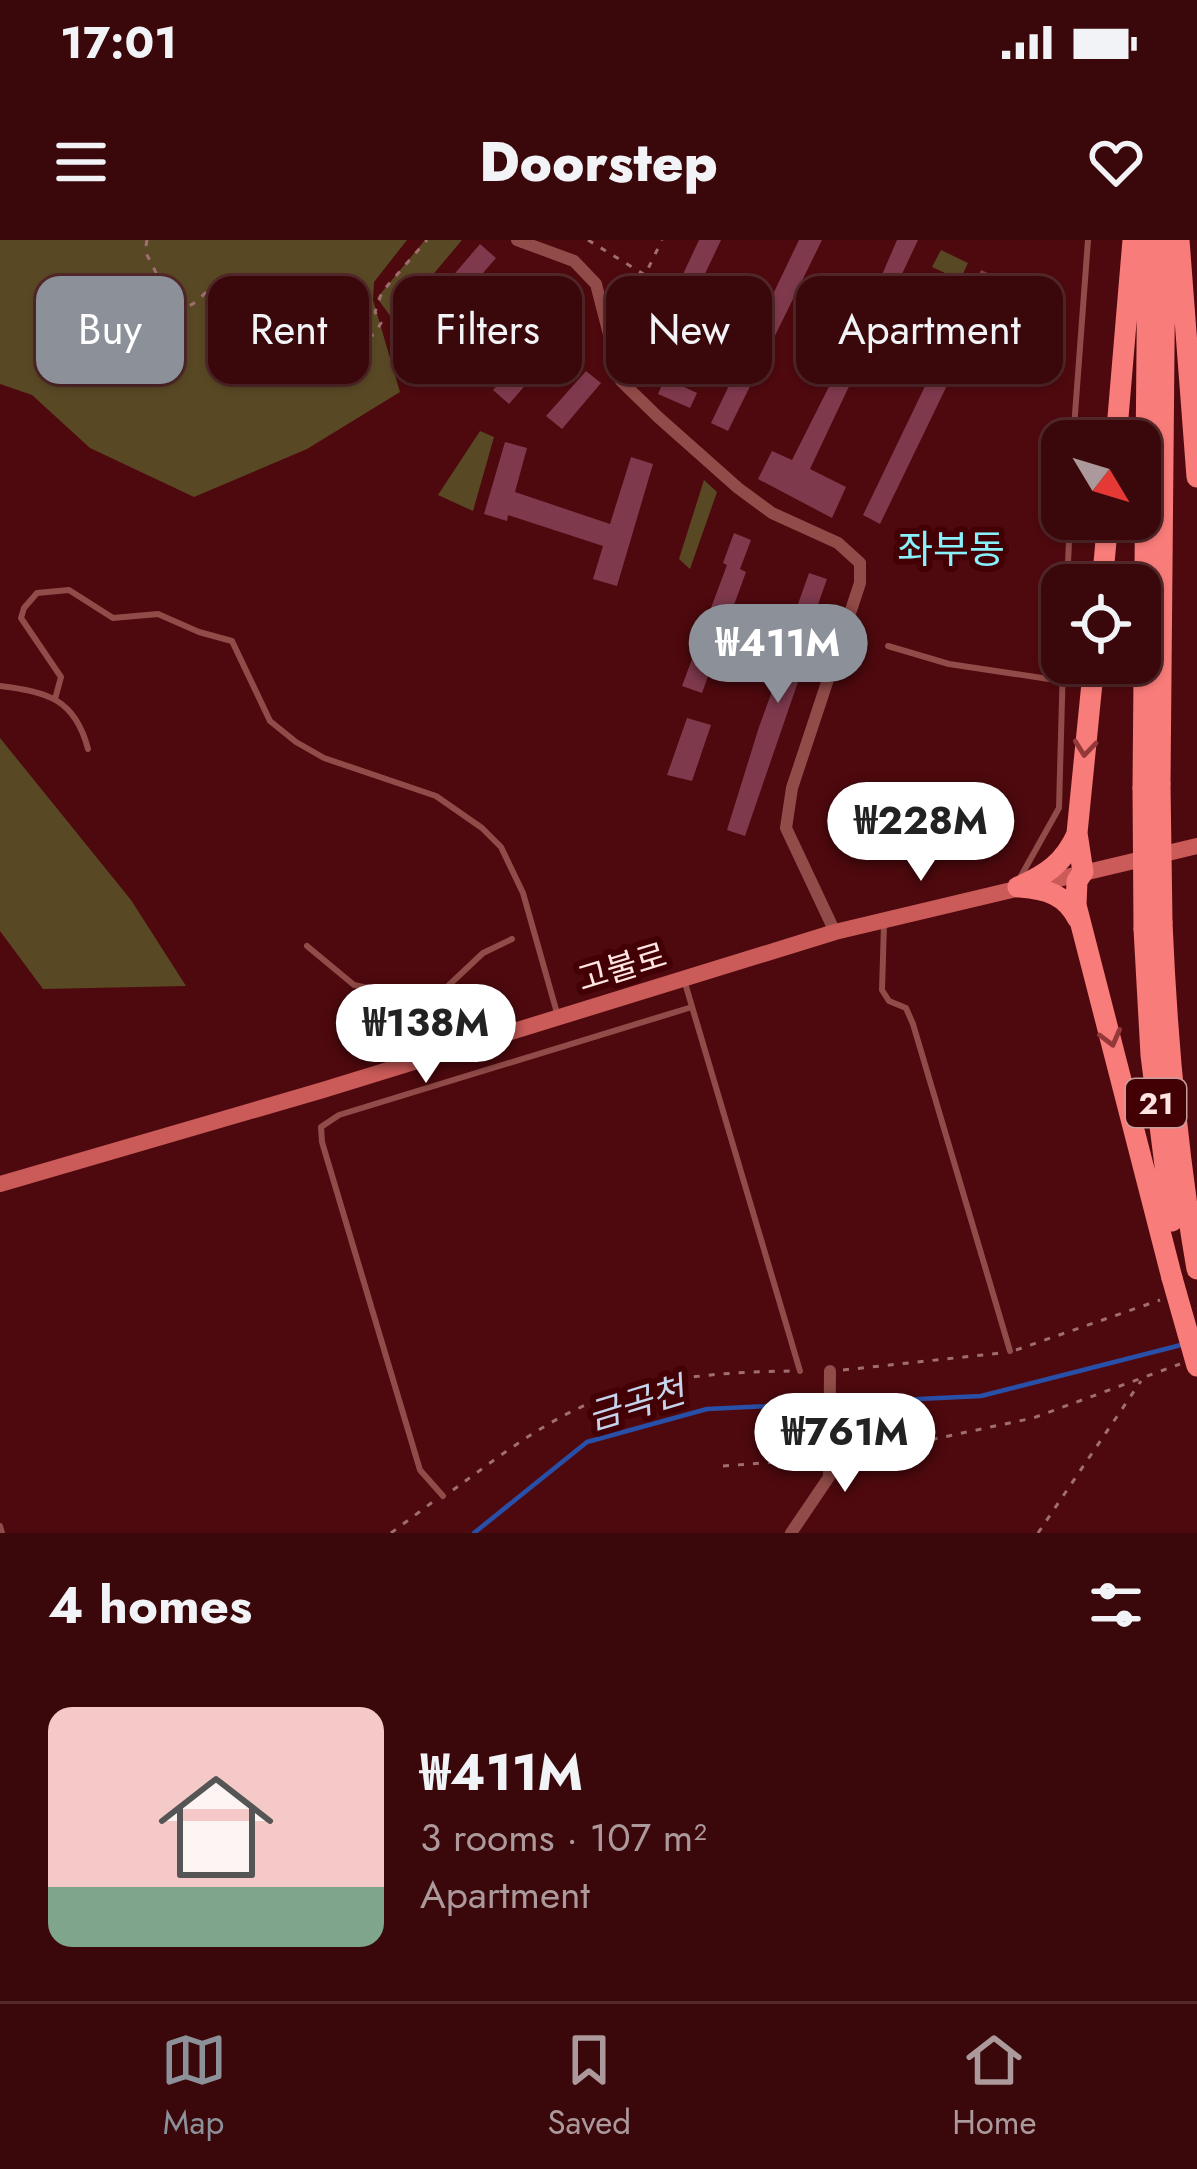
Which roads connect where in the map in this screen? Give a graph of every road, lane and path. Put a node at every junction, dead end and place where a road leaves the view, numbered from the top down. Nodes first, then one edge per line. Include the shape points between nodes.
1 (147, 240) edge
2 (427, 240) edge
3 (517, 240) edge
4 (588, 240) edge
5 (662, 240) edge
6 (1088, 240) edge
7 (1133, 240) edge
8 (1148, 240) edge
9 (1165, 240) edge
10 (1179, 240) edge
11 (1075, 420) edge
12 (1118, 420) edge
13 (1197, 477) edge
14 (888, 646) dead end
15 (1041, 678) edge
16 (1062, 684) edge
17 (1092, 684) edge
18 (0, 686) edge
19 (55, 699) junction
20 (88, 748) dead end
21 (1151, 786) junction
22 (1077, 833) junction
23 (1197, 846) edge
24 (1083, 872) junction
25 (1015, 888) junction
26 (884, 920) junction
27 (1081, 925) junction
28 (835, 932) junction
29 (512, 939) dead end
30 (307, 946) dead end
31 (684, 979) junction
32 (431, 1002) junction
33 (692, 1007) junction
34 (559, 1018) junction
35 (446, 1053) junction
36 (0, 1184) edge
37 (1182, 1280) edge
38 (1010, 1352) junction
39 (1197, 1362) edge
40 (800, 1371) joint
41 (830, 1371) joint
42 (1142, 1379) junction
43 (829, 1456) junction
44 (723, 1466) dead end
45 (443, 1496) junction
46 (391, 1533) edge
47 (791, 1533) edge
48 (1037, 1533) edge

1 - 2 path via 173,306 205,293 232,312 285,313 297,334 326,351 374,334 382,292
3 - 28 street via 574,261 596,284 621,380 658,417 772,513 838,543 860,563 786,828
4 - 5 path via 645,275
6 - 11 lane
7 - 12 highway
8 - 21 highway, 21
9 - 21 highway, 21
10 - 13 highway
14 - 15 lane
16 - 25 lane via 1059,808
17 -> 22 highway
18 - 19 lane
19 - 20 lane via 82,726
19 - 34 lane via 61,677 21,618 38,593 69,590 112,618 158,614 232,641 270,722 296,742 436,796 501,847 523,893
21 - 37 highway, 21, bridge via 1153,926 1181,1178
22 - 24 highway
22 - 25 highway via 1056,867
23 - 24 main road, 고불로
24 - 25 main road, 고불로
24 - 27 highway via 1075,894
25 - 26 main road, 고불로
25 - 27 highway via 1053,892
26 - 28 main road, 고불로
26 - 38 lane via 882,990 913,1024
27 -> 37 highway
28 - 31 main road, 고불로
29 - 32 lane via 483,953
30 - 32 lane via 354,986
31 - 33 lane
31 - 34 main road, 고불로
32 - 35 lane
33 - 40 lane
33 - 45 lane via 322,1127 420,1470
34 - 35 main road, 고불로
35 - 36 main road, 고불로
37 - 38 path
37 - 39 highway, bridge
38 - 41 path
39 - 42 path
40 - 45 path via 672,1380 619,1393 529,1437
41 - 43 street
42 - 43 path via 1034,1418
42 - 48 path
43 - 44 path
43 - 47 street via 829,1477
45 - 46 path

